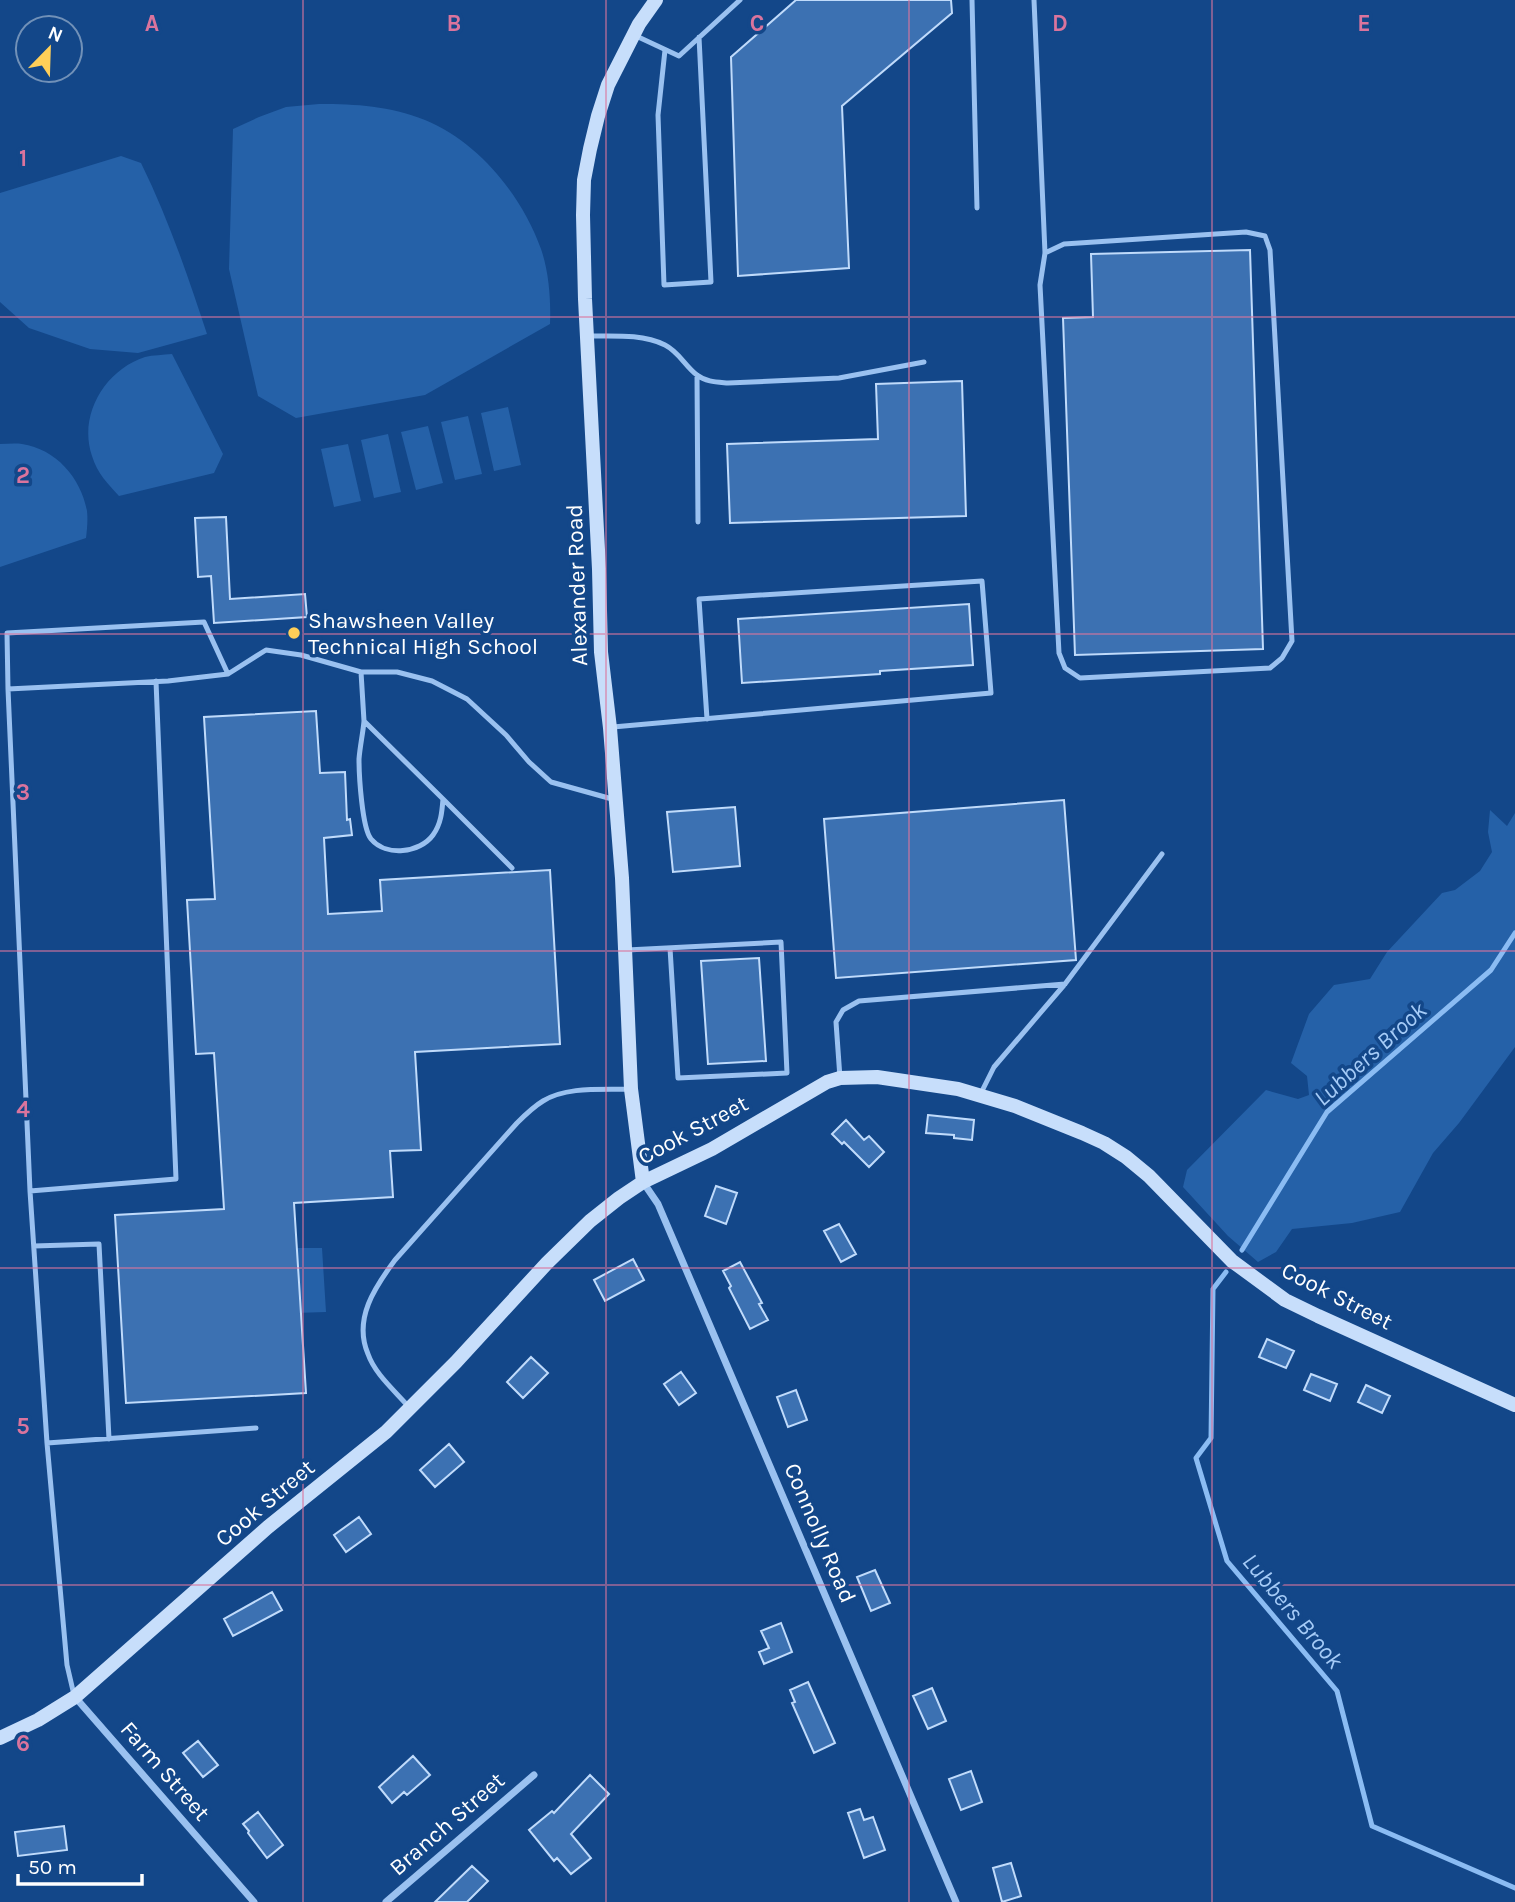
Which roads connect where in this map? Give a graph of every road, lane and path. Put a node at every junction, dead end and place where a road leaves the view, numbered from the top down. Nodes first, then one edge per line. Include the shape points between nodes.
1 (656, 0) edge
2 (740, 0) edge
3 (972, 0) edge
4 (1034, 0) edge
5 (634, 35) junction
6 (699, 37) junction
7 (665, 50) junction
8 (977, 208) dead end
9 (1045, 253) junction
10 (587, 336) junction
11 (924, 362) dead end
12 (697, 375) junction
13 (698, 522) dead end
14 (360, 672) junction
15 (228, 674) junction
16 (156, 681) junction
17 (8, 689) junction
18 (707, 719) junction
19 (364, 721) junction
20 (610, 728) junction
21 (443, 799) junction
22 (615, 800) junction
23 (1162, 854) dead end
24 (512, 868) dead end
25 (670, 948) junction
26 (624, 951) junction
27 (1065, 984) junction
28 (840, 1078) junction
29 (631, 1089) junction
30 (979, 1096) junction
31 (643, 1182) junction
32 (30, 1191) junction
33 (34, 1247) junction
34 (1515, 1405) edge
35 (411, 1409) junction
36 (256, 1428) dead end
37 (109, 1439) junction
38 (47, 1443) junction
39 (75, 1697) junction
40 (0, 1738) edge
41 (534, 1775) dead end
42 (254, 1902) edge
43 (386, 1902) edge
44 (957, 1902) edge

1 - 5 street, Alexander Road
2 - 6 lane
3 - 8 lane
4 - 9 lane
5 - 7 lane
5 - 10 street, Alexander Road via 608,85 584,180
6 - 7 lane via 678,56
6 - 7 lane via 711,282 663,285 658,115
9 - 9 lane via 1040,285 1054,585 1059,653 1065,668 1080,678 1270,668 1292,641 1270,250 1265,236 1246,232 1064,244
10 - 12 lane via 652,340 668,346
10 - 20 street, Alexander Road via 601,652
11 - 12 lane via 839,379 728,383
12 - 13 lane
14 - 15 lane via 266,650
14 - 19 lane
14 - 22 lane via 397,672 432,681 467,699 551,782
15 - 16 lane
15 - 17 lane via 204,622 7,633
16 - 17 lane
16 - 32 lane via 176,1179
17 - 32 lane
18 - 18 lane via 991,692 982,581 699,599
18 - 20 lane
19 - 21 lane
19 - 21 lane via 359,758 365,827 371,839 393,850 425,844 441,818
20 - 22 street, Alexander Road
21 - 24 lane
22 - 26 street, Alexander Road
23 - 27 lane
25 - 25 lane via 781,942 787,1073 678,1078
25 - 26 lane
26 - 29 street, Alexander Road
27 - 28 lane via 859,1001 843,1010 836,1022
27 - 30 lane via 994,1067
28 - 30 street, Cook Street via 891,1078
28 - 31 street, Cook Street
29 - 31 street, Alexander Road
29 - 35 lane via 557,1094 537,1105 379,1281 363,1319 363,1335 379,1374
30 - 34 street, Cook Street via 1054,1121 1126,1157 1232,1261 1285,1300
31 - 35 street, Cook Street via 573,1237
31 - 44 street, Connolly Road via 658,1205
32 - 33 lane
33 - 37 lane via 99,1244
33 - 38 lane
35 - 39 street, Cook Street
36 - 37 lane
37 - 38 lane
38 - 39 lane via 67,1665
39 - 40 street, Cook Street
39 - 42 street, Farm Street
41 - 43 street, Branch Street

